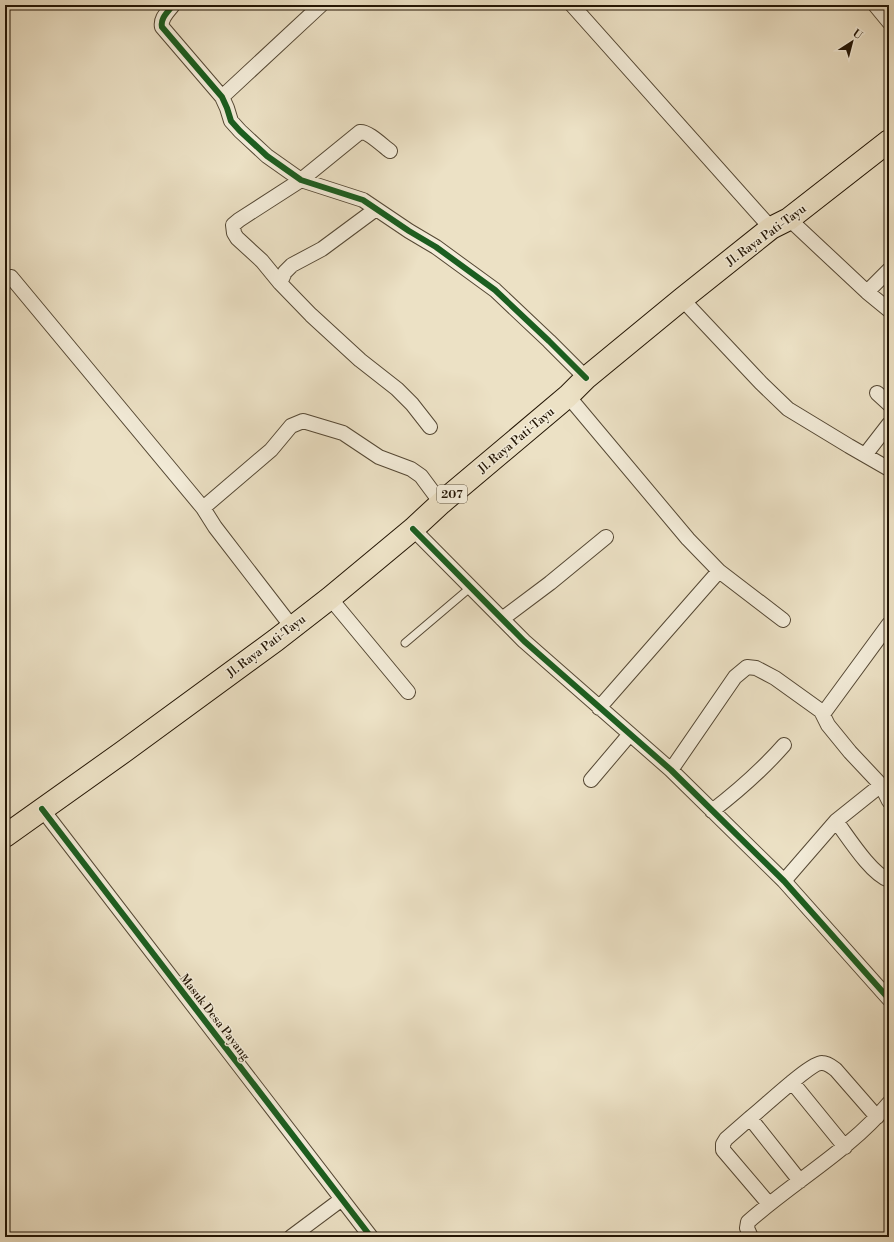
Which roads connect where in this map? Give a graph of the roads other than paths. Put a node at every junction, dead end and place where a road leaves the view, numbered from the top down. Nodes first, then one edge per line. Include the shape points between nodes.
1 (173, 5) edge
2 (321, 5) edge
3 (572, 5) edge
4 (875, 5) edge
5 (889, 22) edge
6 (222, 97) junction
7 (889, 141) edge
8 (390, 151) dead end
9 (301, 180) junction
10 (376, 209) junction
11 (780, 224) junction
12 (889, 270) edge
13 (11, 277) dead end
14 (280, 283) junction
15 (867, 292) junction
16 (682, 299) junction
17 (889, 310) edge
18 (586, 378) junction
19 (877, 392) dead end
20 (568, 396) junction
21 (889, 404) edge
22 (889, 424) edge
23 (430, 427) dead end
24 (865, 455) junction
25 (889, 469) edge
26 (441, 503) junction
27 (203, 508) junction
28 (413, 529) junction
29 (606, 537) dead end
30 (719, 571) junction
31 (471, 587) junction
32 (330, 598) junction
33 (502, 619) junction
34 (783, 620) dead end
35 (889, 624) edge
36 (292, 627) junction
37 (405, 643) dead end
38 (408, 692) dead end
39 (599, 708) junction
40 (822, 714) junction
41 (630, 734) junction
42 (784, 745) dead end
43 (671, 770) junction
44 (592, 780) dead end
45 (881, 785) junction
46 (889, 801) edge
47 (42, 810) junction
48 (712, 811) junction
49 (836, 821) junction
50 (6, 833) edge
51 (784, 880) junction
52 (889, 880) edge
53 (889, 999) edge
54 (792, 1082) junction
55 (889, 1103) edge
56 (878, 1117) junction
57 (750, 1118) junction
58 (845, 1147) junction
59 (800, 1181) junction
60 (342, 1199) junction
61 (769, 1204) junction
62 (291, 1237) edge
63 (371, 1237) edge
64 (751, 1237) edge

1 - 6 street via 163,18 162,27
2 - 6 street
3 - 11 street
4 - 5 street
6 - 9 street via 231,121 240,131 267,156
7 - 11 main road, Jl. Raya Pati-Tayu / 207
8 - 9 street via 362,131
9 - 10 street via 363,200
9 - 14 street via 233,225 237,238 262,261
10 - 14 street via 322,249 292,265
10 - 18 street via 436,247 494,290
11 - 15 street
11 - 16 main road, Jl. Raya Pati-Tayu / 207
12 - 15 street
13 - 27 street
14 - 23 street via 360,360 397,389
15 - 17 street
16 - 18 main road, Jl. Raya Pati-Tayu / 207
16 - 24 street via 788,409
18 - 20 main road, Jl. Raya Pati-Tayu / 207
19 - 21 street
20 - 26 main road, Jl. Raya Pati-Tayu / 207
20 - 30 street via 688,539
22 - 24 street
24 - 25 street
26 - 27 street via 421,476 411,469 375,455 342,433 303,421 291,426 271,450
26 - 28 main road, Jl. Raya Pati-Tayu / 207
27 - 36 street
28 - 31 street
28 - 32 main road, Jl. Raya Pati-Tayu / 207
29 - 33 street via 550,584
30 - 34 street
30 - 39 street
31 - 33 street
31 - 37 lane
32 - 36 main road, Jl. Raya Pati-Tayu / 207
32 - 38 street
33 - 39 street
35 - 40 street
36 - 47 main road, Jl. Raya Pati-Tayu / 207
39 - 41 street
40 - 43 street via 775,678 756,668 747,667 735,677
40 - 45 street via 828,726
41 - 43 street
41 - 44 street
42 - 48 street via 751,780
43 - 48 street
45 - 46 street
45 - 49 street
47 - 50 main road, Jl. Raya Pati-Tayu / 207
47 - 60 street, Masuk Desa Payang
48 - 51 street
49 - 51 street
49 - 52 street via 874,870
51 - 53 street
54 - 56 street via 816,1064 823,1062 836,1070
54 - 57 street
54 - 58 street
55 - 56 street
56 - 58 street
57 - 59 street
57 - 61 street via 726,1139 723,1150
58 - 59 street
59 - 61 street
60 - 62 street
60 - 63 street, Masuk Desa Payang
61 - 64 street via 748,1222 747,1228

